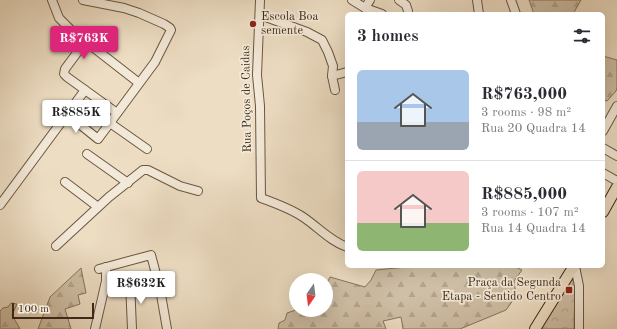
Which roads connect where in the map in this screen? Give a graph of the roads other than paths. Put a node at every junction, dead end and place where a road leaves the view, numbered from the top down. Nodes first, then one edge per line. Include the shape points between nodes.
1 (52, 0) edge
2 (82, 0) edge
3 (260, 0) edge
4 (352, 0) edge
5 (370, 0) edge
6 (399, 0) edge
7 (477, 0) edge
8 (511, 0) edge
9 (365, 8) junction
10 (408, 11) dead end
11 (376, 12) edge
12 (479, 12) edge
13 (515, 12) edge
14 (260, 15) junction
15 (101, 32) dead end
16 (88, 44) junction
17 (333, 66) junction
18 (345, 72) edge
19 (332, 76) junction
20 (139, 83) junction
21 (85, 90) junction
22 (335, 90) dead end
23 (617, 106) edge
24 (117, 113) junction
25 (67, 114) junction
26 (110, 123) junction
27 (605, 127) edge
28 (147, 149) dead end
29 (605, 149) edge
30 (87, 154) dead end
31 (617, 156) edge
32 (605, 174) edge
33 (617, 181) edge
34 (64, 182) dead end
35 (128, 183) junction
36 (617, 187) edge
37 (198, 191) dead end
38 (0, 205) edge
39 (98, 208) junction
40 (605, 208) edge
41 (56, 246) dead end
42 (345, 246) edge
43 (573, 268) edge
44 (574, 268) edge
45 (130, 282) dead end
46 (95, 329) edge
47 (132, 329) edge
48 (167, 329) edge
49 (535, 329) edge
50 (579, 329) edge

1 - 16 street via 63,22
2 - 20 street via 124,8 151,17 171,29 155,62
3 - 14 street, Rua Poços de Caidas
4 - 9 street
5 - 9 street
6 - 10 street via 406,5
7 - 12 street
8 - 13 street
9 - 11 street
14 - 17 street via 322,40
14 - 42 street, Rua Poços de Caidas via 257,75 261,198 306,219
15 - 16 street
16 - 20 street
16 - 21 street via 65,69 64,74
17 - 18 street
17 - 19 street
18 - 19 street
19 - 22 street
20 - 24 street
21 - 24 street
21 - 25 street
23 - 27 street
24 - 26 street
25 - 26 street via 98,139
25 - 38 street
26 - 28 street
29 - 31 street
30 - 35 street
32 - 33 street
34 - 39 street
35 - 37 street via 145,170
35 - 39 street
36 - 40 main road
39 - 41 street
43 - 49 main road
44 - 50 street via 579,286
45 - 47 street
46 - 48 street via 106,281 102,268 151,255

